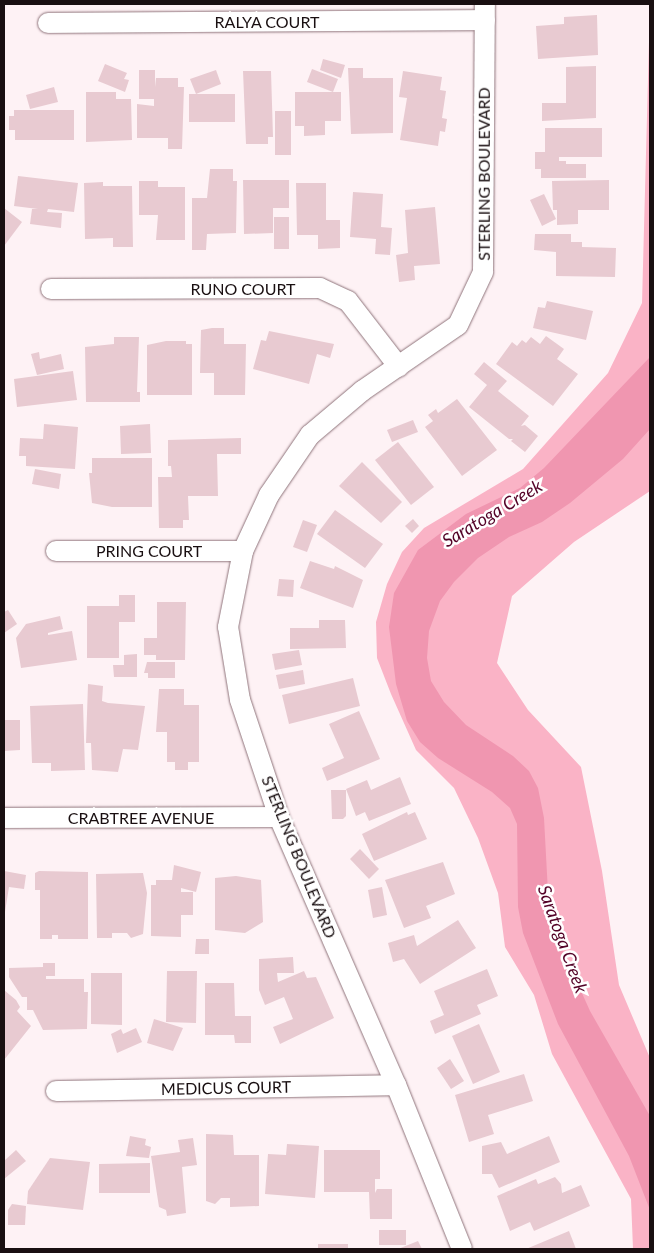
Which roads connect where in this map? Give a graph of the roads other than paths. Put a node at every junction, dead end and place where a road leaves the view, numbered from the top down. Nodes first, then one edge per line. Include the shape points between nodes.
1 (485, 12) edge
2 (48, 23) dead end
3 (51, 289) dead end
4 (399, 367) junction
5 (56, 551) dead end
6 (243, 551) junction
7 (279, 817) junction
8 (4, 818) edge
9 (396, 1084) junction
10 (56, 1091) dead end
11 (462, 1249) edge

1 - 2 street, RALYA COURT
1 - 4 street, STERLING BOULEVARD via 483,272 458,325
3 - 4 street, RUNO COURT via 320,288 348,301
4 - 6 street, STERLING BOULEVARD via 362,391 310,435 269,495
5 - 6 street, PRING COURT
6 - 7 street, STERLING BOULEVARD via 228,627 240,700
7 - 8 street, CRABTREE AVENUE
7 - 9 street, STERLING BOULEVARD
9 - 10 street, MEDICUS COURT
9 - 11 street, STERLING BOULEVARD

